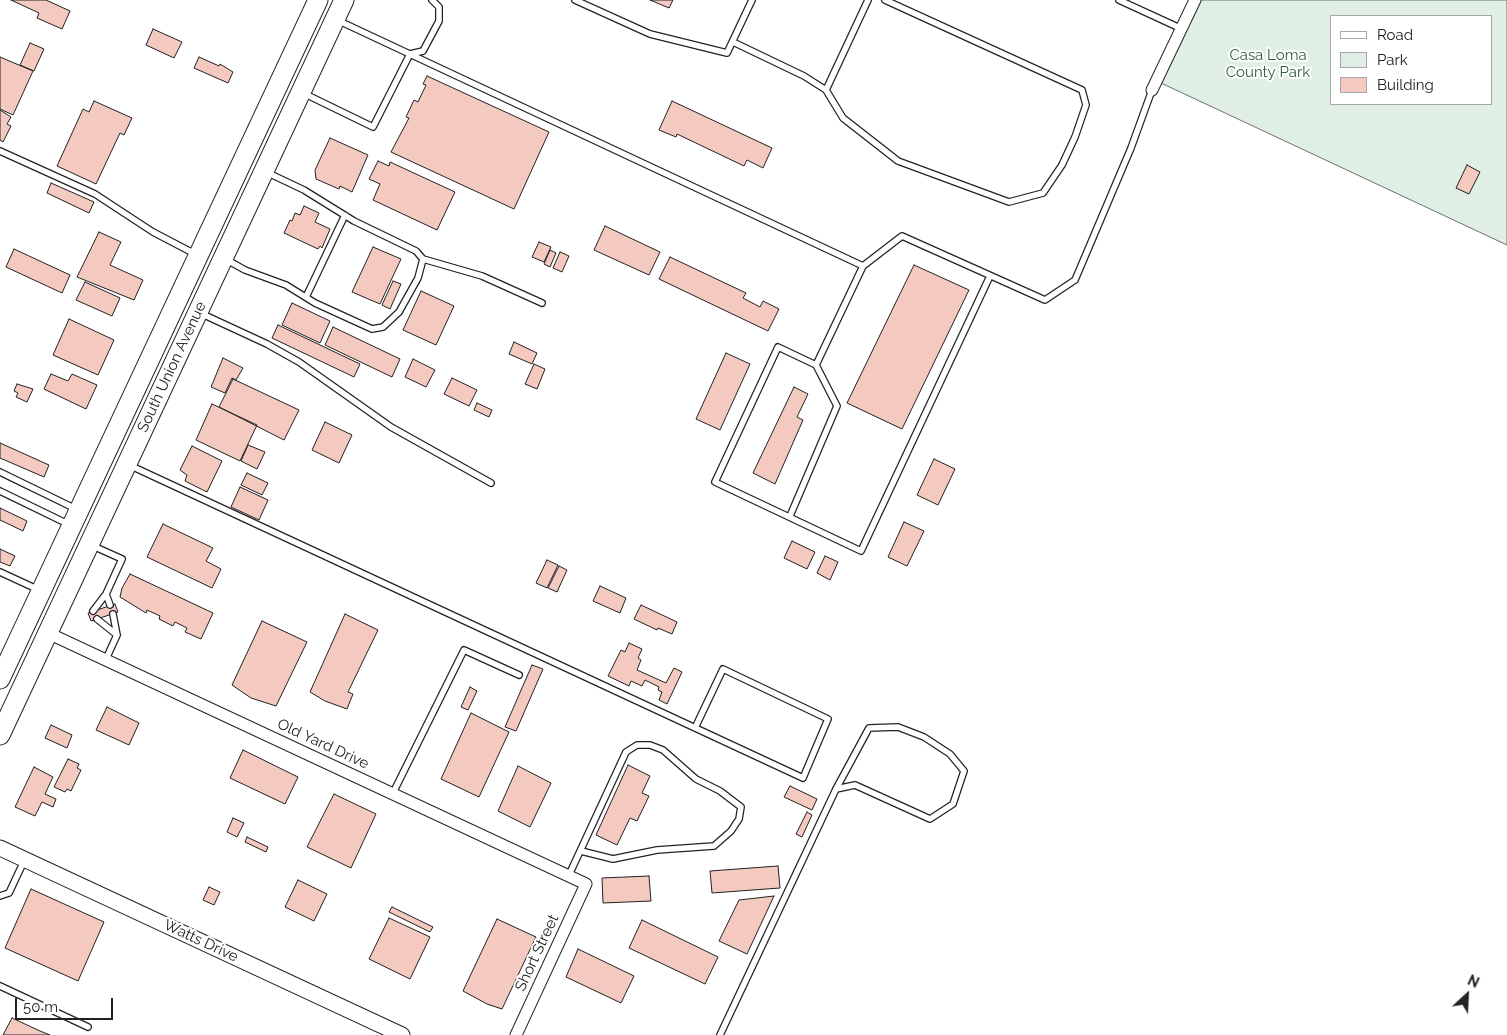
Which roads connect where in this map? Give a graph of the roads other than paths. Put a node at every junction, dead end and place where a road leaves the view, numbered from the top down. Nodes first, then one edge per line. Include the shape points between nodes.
1 (318, 0) edge
2 (333, 0) edge
3 (344, 0) edge
4 (432, 0) edge
5 (574, 0) edge
6 (752, 0) edge
7 (868, 0) edge
8 (885, 0) edge
9 (1119, 0) edge
10 (1195, 0) edge
11 (586, 3) edge
12 (335, 20) junction
13 (1182, 29) junction
14 (298, 41) junction
15 (733, 42) junction
16 (410, 54) junction
17 (826, 90) junction
18 (1152, 90) joint
19 (301, 92) junction
20 (281, 135) junction
21 (249, 150) junction
22 (0, 151) edge
23 (264, 172) junction
24 (345, 215) junction
25 (199, 256) junction
26 (223, 258) junction
27 (423, 259) junction
28 (863, 266) junction
29 (990, 276) junction
30 (306, 297) junction
31 (542, 303) dead end
32 (198, 312) junction
33 (816, 365) junction
34 (164, 386) junction
35 (127, 464) junction
36 (0, 472) edge
37 (491, 483) dead end
38 (0, 491) edge
39 (790, 516) junction
40 (75, 518) junction
41 (90, 544) junction
42 (0, 572) edge
43 (41, 591) junction
44 (106, 594) junction
45 (110, 605) dead end
46 (93, 611) dead end
47 (113, 614) dead end
48 (96, 620) dead end
49 (48, 632) junction
50 (117, 635) junction
51 (4, 659) edge
52 (106, 660) junction
53 (519, 675) dead end
54 (0, 679) edge
55 (695, 728) junction
56 (0, 735) edge
57 (836, 790) junction
58 (393, 793) junction
59 (0, 848) edge
60 (581, 850) junction
61 (25, 860) junction
62 (569, 875) junction
63 (586, 884) joint
64 (0, 896) edge
65 (0, 986) edge
66 (88, 1027) dead end
67 (402, 1035) edge
68 (516, 1035) edge
69 (720, 1035) edge

1 - 14 main road, South Union Avenue
2 - 12 main road
3 - 12 main road, South Union Avenue
4 - 16 lane via 439,7 439,20 423,51
5 - 11 lane
6 - 15 lane
7 - 17 lane
8 - 17 lane via 1082,90 1086,105 1062,165 1043,193 1009,202 898,161 842,118
9 - 13 lane
10 - 13 street
11 - 15 lane via 650,34 700,48 727,53
12 - 16 lane
12 - 19 main road, South Union Avenue
13 - 18 street
14 - 20 main road via 303,57 288,93
14 - 21 main road, South Union Avenue
15 - 17 lane
16 - 19 lane via 373,127
16 - 28 lane
18 - 29 lane via 1075,280 1045,300
19 - 20 main road, South Union Avenue
20 - 23 main road, South Union Avenue
21 - 25 main road, South Union Avenue
21 - 26 main road via 252,168 216,246
22 - 25 lane via 95,194
23 - 24 lane via 304,190
23 - 26 main road, South Union Avenue
24 - 27 lane via 416,251
24 - 30 lane
25 - 34 main road via 202,272 161,363 159,374
25 - 40 main road, South Union Avenue
26 - 30 lane
26 - 32 main road, South Union Avenue
27 - 30 lane via 418,278 399,312 383,327 372,329
27 - 31 lane via 482,276
28 - 29 lane via 902,236
28 - 33 lane
29 - 39 lane via 861,551
32 - 34 main road, South Union Avenue
32 - 37 lane via 299,362 391,427
33 - 39 lane via 837,406
33 - 39 lane via 778,347 714,482
34 - 35 main road, South Union Avenue
35 - 41 main road, South Union Avenue
35 - 55 lane
36 - 40 lane
38 - 40 lane
40 - 43 main road, South Union Avenue
41 - 44 lane via 122,559
41 - 49 main road, South Union Avenue
42 - 43 lane
43 - 51 main road, South Union Avenue
44 - 45 lane
44 - 46 lane
47 - 50 lane
48 - 50 lane
49 - 52 street, Old Yard Drive
49 - 56 main road, South Union Avenue
50 - 52 lane
51 - 54 main road, South Union Avenue
52 - 58 street, Old Yard Drive
53 - 58 lane via 464,650
55 - 55 lane via 803,778 828,719 723,669
57 - 57 lane via 855,785 930,819 953,804 964,771 950,754 924,737 898,727 869,728
57 - 69 lane
58 - 62 street, Old Yard Drive
59 - 61 street, Watts Drive
60 - 60 lane via 626,752 637,745 663,750 696,779 741,807 739,819 731,831 714,846 657,850 613,859
60 - 62 lane
61 - 64 lane via 9,893
61 - 67 street, Watts Drive
62 - 63 street, Old Yard Drive
63 - 68 street, Short Street
65 - 66 lane

